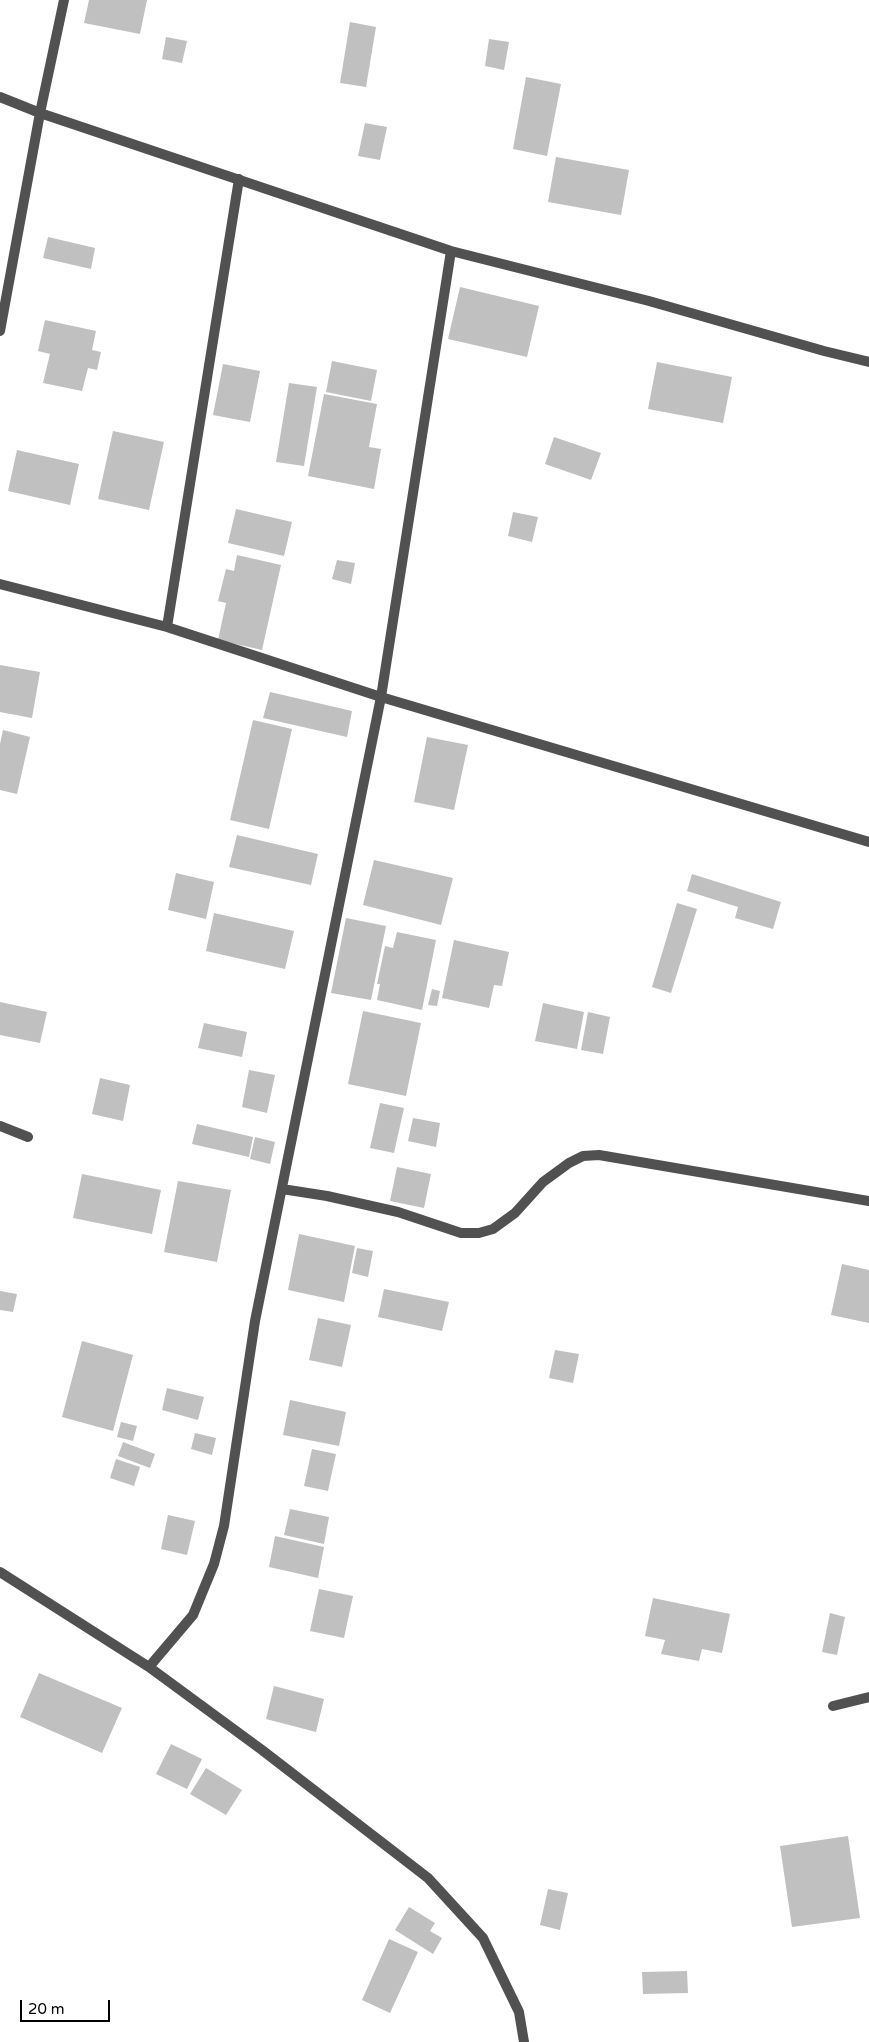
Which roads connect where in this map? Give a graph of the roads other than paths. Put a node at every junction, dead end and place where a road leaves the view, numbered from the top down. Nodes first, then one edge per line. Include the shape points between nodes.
1 (64, 0) edge
2 (0, 98) edge
3 (40, 113) junction
4 (239, 179) junction
5 (451, 250) junction
6 (0, 331) edge
7 (869, 362) edge
8 (0, 584) edge
9 (167, 627) junction
10 (381, 696) junction
11 (869, 842) edge
12 (0, 1126) edge
13 (28, 1137) dead end
14 (282, 1189) junction
15 (869, 1201) edge
16 (0, 1572) edge
17 (149, 1667) junction
18 (869, 1697) edge
19 (833, 1706) dead end
20 (524, 2042) edge

1 - 3 street
2 - 3 street
3 - 4 street
3 - 6 street
4 - 5 street
4 - 9 street
5 - 7 street
5 - 10 street
8 - 9 street
9 - 10 street
10 - 11 street
10 - 14 street
12 - 13 street
14 - 15 street via 398,1212 461,1233 479,1233 493,1229 514,1213 542,1182 569,1163 583,1156 600,1155
14 - 17 street via 255,1321 224,1526 214,1564 193,1614
16 - 17 street
17 - 20 street via 428,1878 483,1938 519,2012
18 - 19 street

